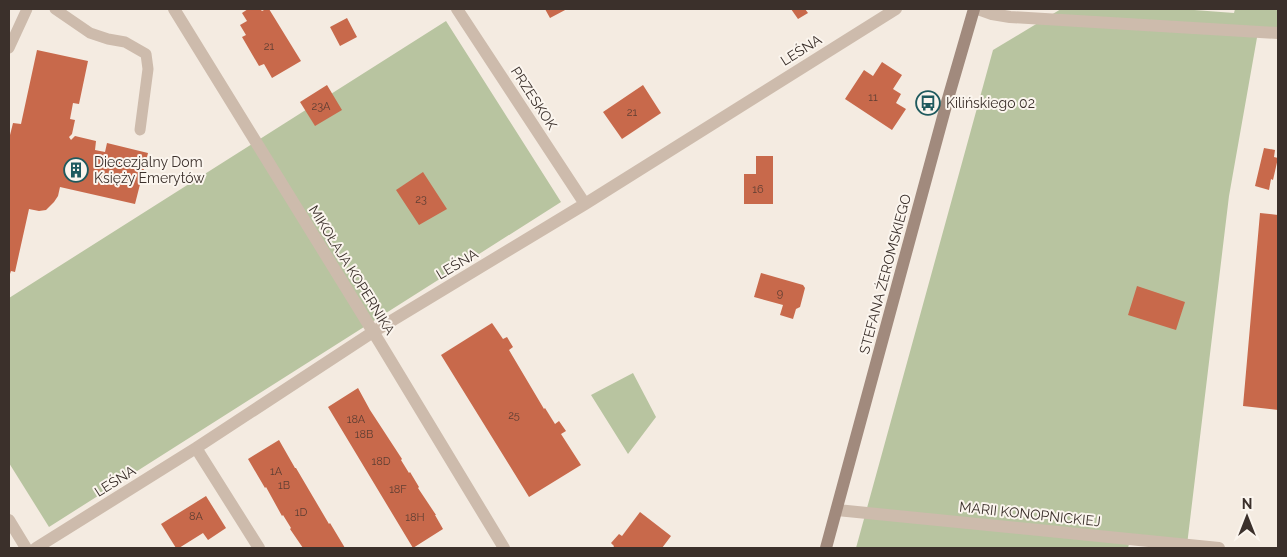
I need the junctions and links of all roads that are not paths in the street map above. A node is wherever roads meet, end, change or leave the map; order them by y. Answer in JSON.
{"nodes":[{"id":1,"x":27,"y":9,"type":"edge"},
{"id":2,"x":55,"y":9,"type":"edge"},
{"id":3,"x":174,"y":9,"type":"edge"},
{"id":4,"x":457,"y":9,"type":"edge"},
{"id":5,"x":896,"y":9,"type":"edge"},
{"id":6,"x":976,"y":9,"type":"edge"},
{"id":7,"x":1278,"y":34,"type":"edge"},
{"id":8,"x":9,"y":48,"type":"edge"},
{"id":9,"x":140,"y":130,"type":"dead end"},
{"id":10,"x":585,"y":204,"type":"junction"},
{"id":11,"x":373,"y":332,"type":"junction"},
{"id":12,"x":196,"y":448,"type":"junction"},
{"id":13,"x":837,"y":510,"type":"junction"},
{"id":14,"x":9,"y":520,"type":"edge"},
{"id":15,"x":26,"y":548,"type":"edge"},
{"id":16,"x":36,"y":548,"type":"edge"},
{"id":17,"x":258,"y":548,"type":"edge"},
{"id":18,"x":504,"y":548,"type":"edge"},
{"id":19,"x":826,"y":548,"type":"edge"},
{"id":20,"x":1219,"y":548,"type":"edge"}],
"edges":[{"from":1,"to":8,"type":"lane"},
{"from":2,"to":9,"type":"lane"},
{"from":3,"to":11,"type":"street","name":"MIKOŁAJA KOPERNIKA"},
{"from":4,"to":10,"type":"street","name":"PRZESKOK"},
{"from":5,"to":10,"type":"street","name":"LEŚNA"},
{"from":6,"to":7,"type":"street"},
{"from":6,"to":13,"type":"main road","name":"STEFANA ŻEROMSKIEGO"},
{"from":10,"to":11,"type":"street","name":"LEŚNA"},
{"from":11,"to":12,"type":"street","name":"LEŚNA"},
{"from":11,"to":18,"type":"street","name":"MIKOŁAJA KOPERNIKA"},
{"from":12,"to":16,"type":"street","name":"LEŚNA"},
{"from":12,"to":17,"type":"street"},
{"from":13,"to":19,"type":"main road","name":"STEFANA ŻEROMSKIEGO"},
{"from":13,"to":20,"type":"street","name":"MARII KONOPNICKIEJ"},
{"from":14,"to":15,"type":"street"}]}
